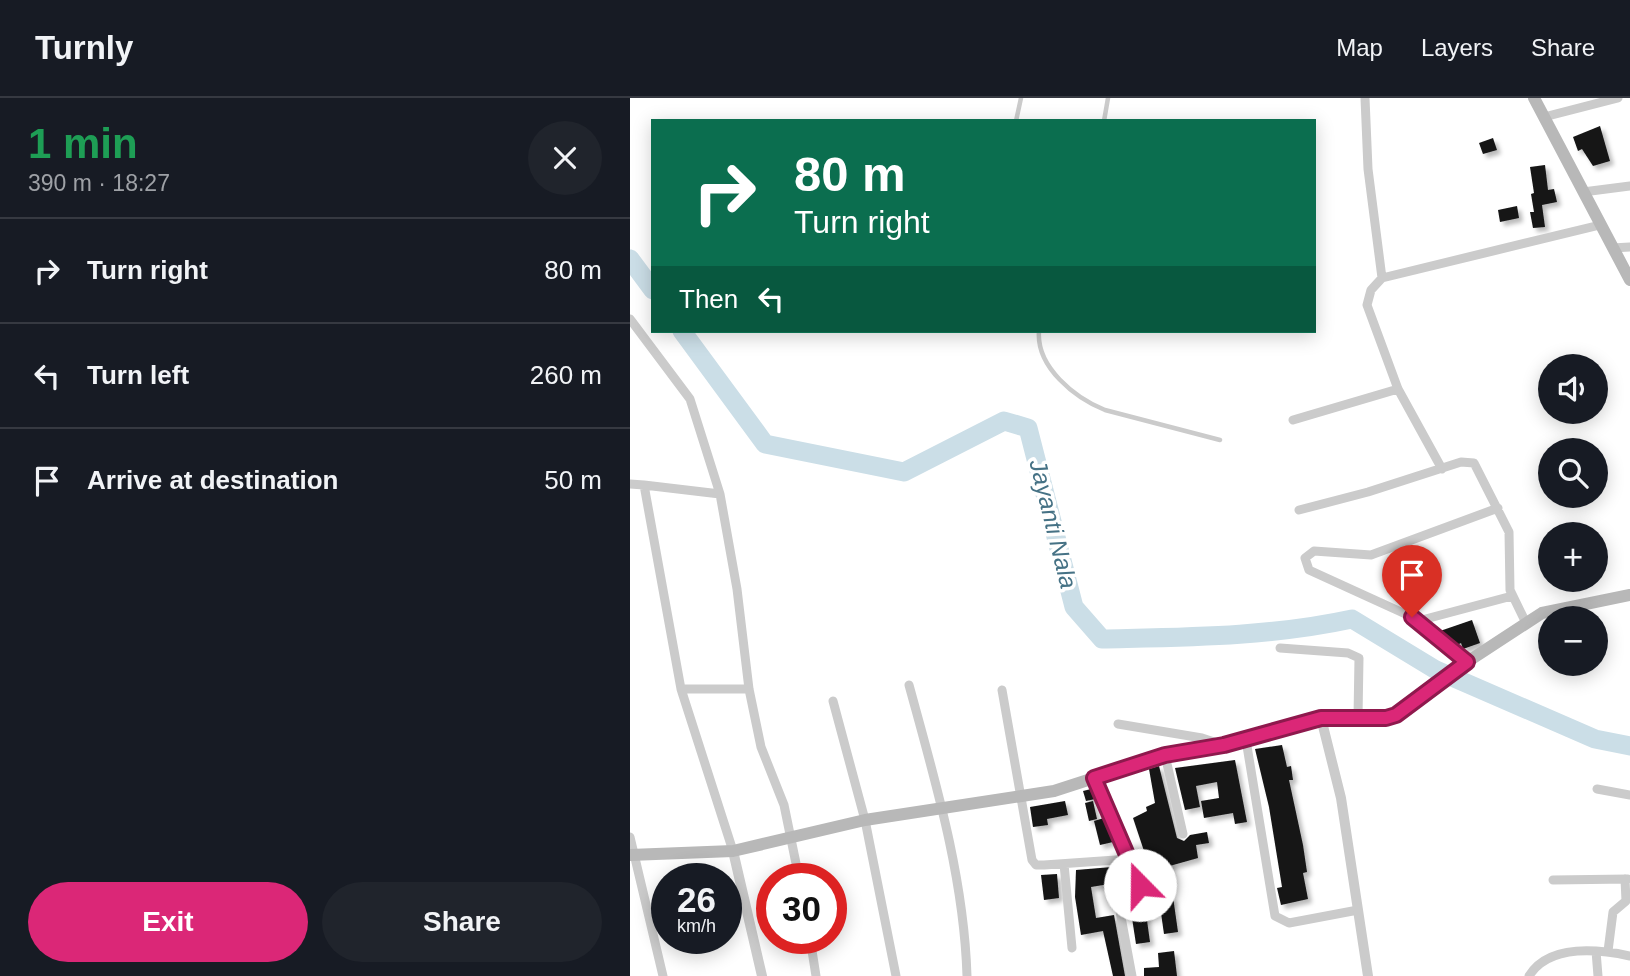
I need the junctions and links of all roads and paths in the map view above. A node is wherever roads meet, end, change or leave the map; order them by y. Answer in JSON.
{"nodes":[{"id":1,"x":1020,"y":98,"type":"edge"},
{"id":2,"x":1108,"y":98,"type":"edge"},
{"id":3,"x":1365,"y":98,"type":"edge"},
{"id":4,"x":1534,"y":98,"type":"edge"},
{"id":5,"x":1618,"y":98,"type":"edge"},
{"id":6,"x":1544,"y":117,"type":"junction"},
{"id":7,"x":1016,"y":119,"type":"edge"},
{"id":8,"x":1104,"y":119,"type":"edge"},
{"id":9,"x":1630,"y":186,"type":"edge"},
{"id":10,"x":1583,"y":192,"type":"junction"},
{"id":11,"x":1600,"y":225,"type":"junction"},
{"id":12,"x":1630,"y":247,"type":"edge"},
{"id":13,"x":1612,"y":248,"type":"junction"},
{"id":14,"x":1381,"y":278,"type":"junction"},
{"id":15,"x":1630,"y":280,"type":"edge"},
{"id":16,"x":630,"y":319,"type":"edge"},
{"id":17,"x":1039,"y":333,"type":"edge"},
{"id":18,"x":1398,"y":389,"type":"junction"},
{"id":19,"x":1293,"y":419,"type":"dead end"},
{"id":20,"x":1220,"y":440,"type":"dead end"},
{"id":21,"x":1442,"y":469,"type":"junction"},
{"id":22,"x":630,"y":484,"type":"edge"},
{"id":23,"x":644,"y":485,"type":"junction"},
{"id":24,"x":720,"y":494,"type":"junction"},
{"id":25,"x":1498,"y":508,"type":"junction"},
{"id":26,"x":1299,"y":510,"type":"dead end"},
{"id":27,"x":1630,"y":595,"type":"edge"},
{"id":28,"x":1512,"y":596,"type":"junction"},
{"id":29,"x":1418,"y":621,"type":"junction"},
{"id":30,"x":1526,"y":624,"type":"junction"},
{"id":31,"x":1280,"y":648,"type":"dead end"},
{"id":32,"x":1467,"y":663,"type":"junction"},
{"id":33,"x":909,"y":685,"type":"dead end"},
{"id":34,"x":681,"y":689,"type":"junction"},
{"id":35,"x":748,"y":689,"type":"junction"},
{"id":36,"x":1002,"y":690,"type":"dead end"},
{"id":37,"x":833,"y":701,"type":"dead end"},
{"id":38,"x":1358,"y":717,"type":"junction"},
{"id":39,"x":1321,"y":718,"type":"junction"},
{"id":40,"x":1118,"y":724,"type":"dead end"},
{"id":41,"x":1246,"y":740,"type":"junction"},
{"id":42,"x":1224,"y":745,"type":"junction"},
{"id":43,"x":1165,"y":755,"type":"junction"},
{"id":44,"x":1094,"y":778,"type":"junction"},
{"id":45,"x":1597,"y":789,"type":"dead end"},
{"id":46,"x":1630,"y":795,"type":"edge"},
{"id":47,"x":1023,"y":798,"type":"junction"},
{"id":48,"x":941,"y":806,"type":"junction"},
{"id":49,"x":865,"y":820,"type":"junction"},
{"id":50,"x":1183,"y":834,"type":"dead end"},
{"id":51,"x":791,"y":835,"type":"junction"},
{"id":52,"x":630,"y":837,"type":"edge"},
{"id":53,"x":733,"y":851,"type":"junction"},
{"id":54,"x":632,"y":855,"type":"edge"},
{"id":55,"x":1130,"y":859,"type":"junction"},
{"id":56,"x":796,"y":863,"type":"edge"},
{"id":57,"x":1064,"y":864,"type":"junction"},
{"id":58,"x":1628,"y":879,"type":"edge"},
{"id":59,"x":1553,"y":880,"type":"dead end"},
{"id":60,"x":1627,"y":906,"type":"edge"},
{"id":61,"x":1358,"y":910,"type":"junction"},
{"id":62,"x":1072,"y":948,"type":"dead end"},
{"id":63,"x":1596,"y":951,"type":"junction"},
{"id":64,"x":1608,"y":951,"type":"junction"},
{"id":65,"x":813,"y":954,"type":"edge"},
{"id":66,"x":1630,"y":956,"type":"edge"},
{"id":67,"x":663,"y":976,"type":"edge"},
{"id":68,"x":762,"y":976,"type":"edge"},
{"id":69,"x":816,"y":976,"type":"edge"},
{"id":70,"x":896,"y":976,"type":"edge"},
{"id":71,"x":967,"y":976,"type":"edge"},
{"id":72,"x":1132,"y":976,"type":"edge"},
{"id":73,"x":1368,"y":976,"type":"edge"},
{"id":74,"x":1529,"y":976,"type":"edge"},
{"id":75,"x":1598,"y":976,"type":"edge"}],
"edges":[{"from":1,"to":7,"type":"lane"},
{"from":2,"to":8,"type":"lane"},
{"from":3,"to":14,"type":"street"},
{"from":4,"to":6,"type":"main road"},
{"from":5,"to":6,"type":"street"},
{"from":6,"to":10,"type":"main road"},
{"from":9,"to":10,"type":"street"},
{"from":10,"to":11,"type":"main road"},
{"from":11,"to":13,"type":"main road"},
{"from":11,"to":14,"type":"street"},
{"from":12,"to":13,"type":"street"},
{"from":13,"to":15,"type":"main road"},
{"from":14,"to":18,"type":"street"},
{"from":16,"to":24,"type":"street"},
{"from":17,"to":20,"type":"lane"},
{"from":18,"to":19,"type":"street"},
{"from":18,"to":21,"type":"street"},
{"from":21,"to":25,"type":"street"},
{"from":21,"to":26,"type":"street"},
{"from":22,"to":23,"type":"street"},
{"from":23,"to":24,"type":"street"},
{"from":23,"to":34,"type":"street"},
{"from":24,"to":35,"type":"street"},
{"from":25,"to":28,"type":"street"},
{"from":25,"to":29,"type":"street"},
{"from":27,"to":30,"type":"main road"},
{"from":28,"to":29,"type":"street"},
{"from":28,"to":30,"type":"street"},
{"from":29,"to":32,"type":"street"},
{"from":30,"to":32,"type":"main road"},
{"from":31,"to":38,"type":"street"},
{"from":32,"to":38,"type":"main road"},
{"from":33,"to":48,"type":"street"},
{"from":34,"to":35,"type":"street"},
{"from":34,"to":53,"type":"street"},
{"from":35,"to":51,"type":"street"},
{"from":36,"to":47,"type":"street"},
{"from":37,"to":49,"type":"street"},
{"from":38,"to":39,"type":"main road"},
{"from":39,"to":41,"type":"main road"},
{"from":39,"to":61,"type":"street"},
{"from":40,"to":42,"type":"street"},
{"from":41,"to":42,"type":"main road"},
{"from":41,"to":61,"type":"street"},
{"from":42,"to":43,"type":"main road"},
{"from":43,"to":44,"type":"main road"},
{"from":43,"to":50,"type":"street"},
{"from":44,"to":47,"type":"main road"},
{"from":44,"to":55,"type":"street"},
{"from":45,"to":46,"type":"street"},
{"from":47,"to":48,"type":"main road"},
{"from":47,"to":57,"type":"street"},
{"from":48,"to":49,"type":"main road"},
{"from":48,"to":71,"type":"street"},
{"from":49,"to":51,"type":"main road"},
{"from":49,"to":70,"type":"street"},
{"from":51,"to":53,"type":"main road"},
{"from":51,"to":56,"type":"street"},
{"from":52,"to":54,"type":"street"},
{"from":53,"to":54,"type":"main road"},
{"from":53,"to":68,"type":"street"},
{"from":54,"to":67,"type":"street"},
{"from":55,"to":57,"type":"street"},
{"from":55,"to":72,"type":"street"},
{"from":57,"to":62,"type":"street"},
{"from":58,"to":59,"type":"street"},
{"from":58,"to":60,"type":"street"},
{"from":60,"to":64,"type":"street"},
{"from":61,"to":73,"type":"street"},
{"from":63,"to":64,"type":"street"},
{"from":63,"to":74,"type":"street"},
{"from":63,"to":75,"type":"street"},
{"from":64,"to":66,"type":"street"},
{"from":65,"to":69,"type":"street"}]}
